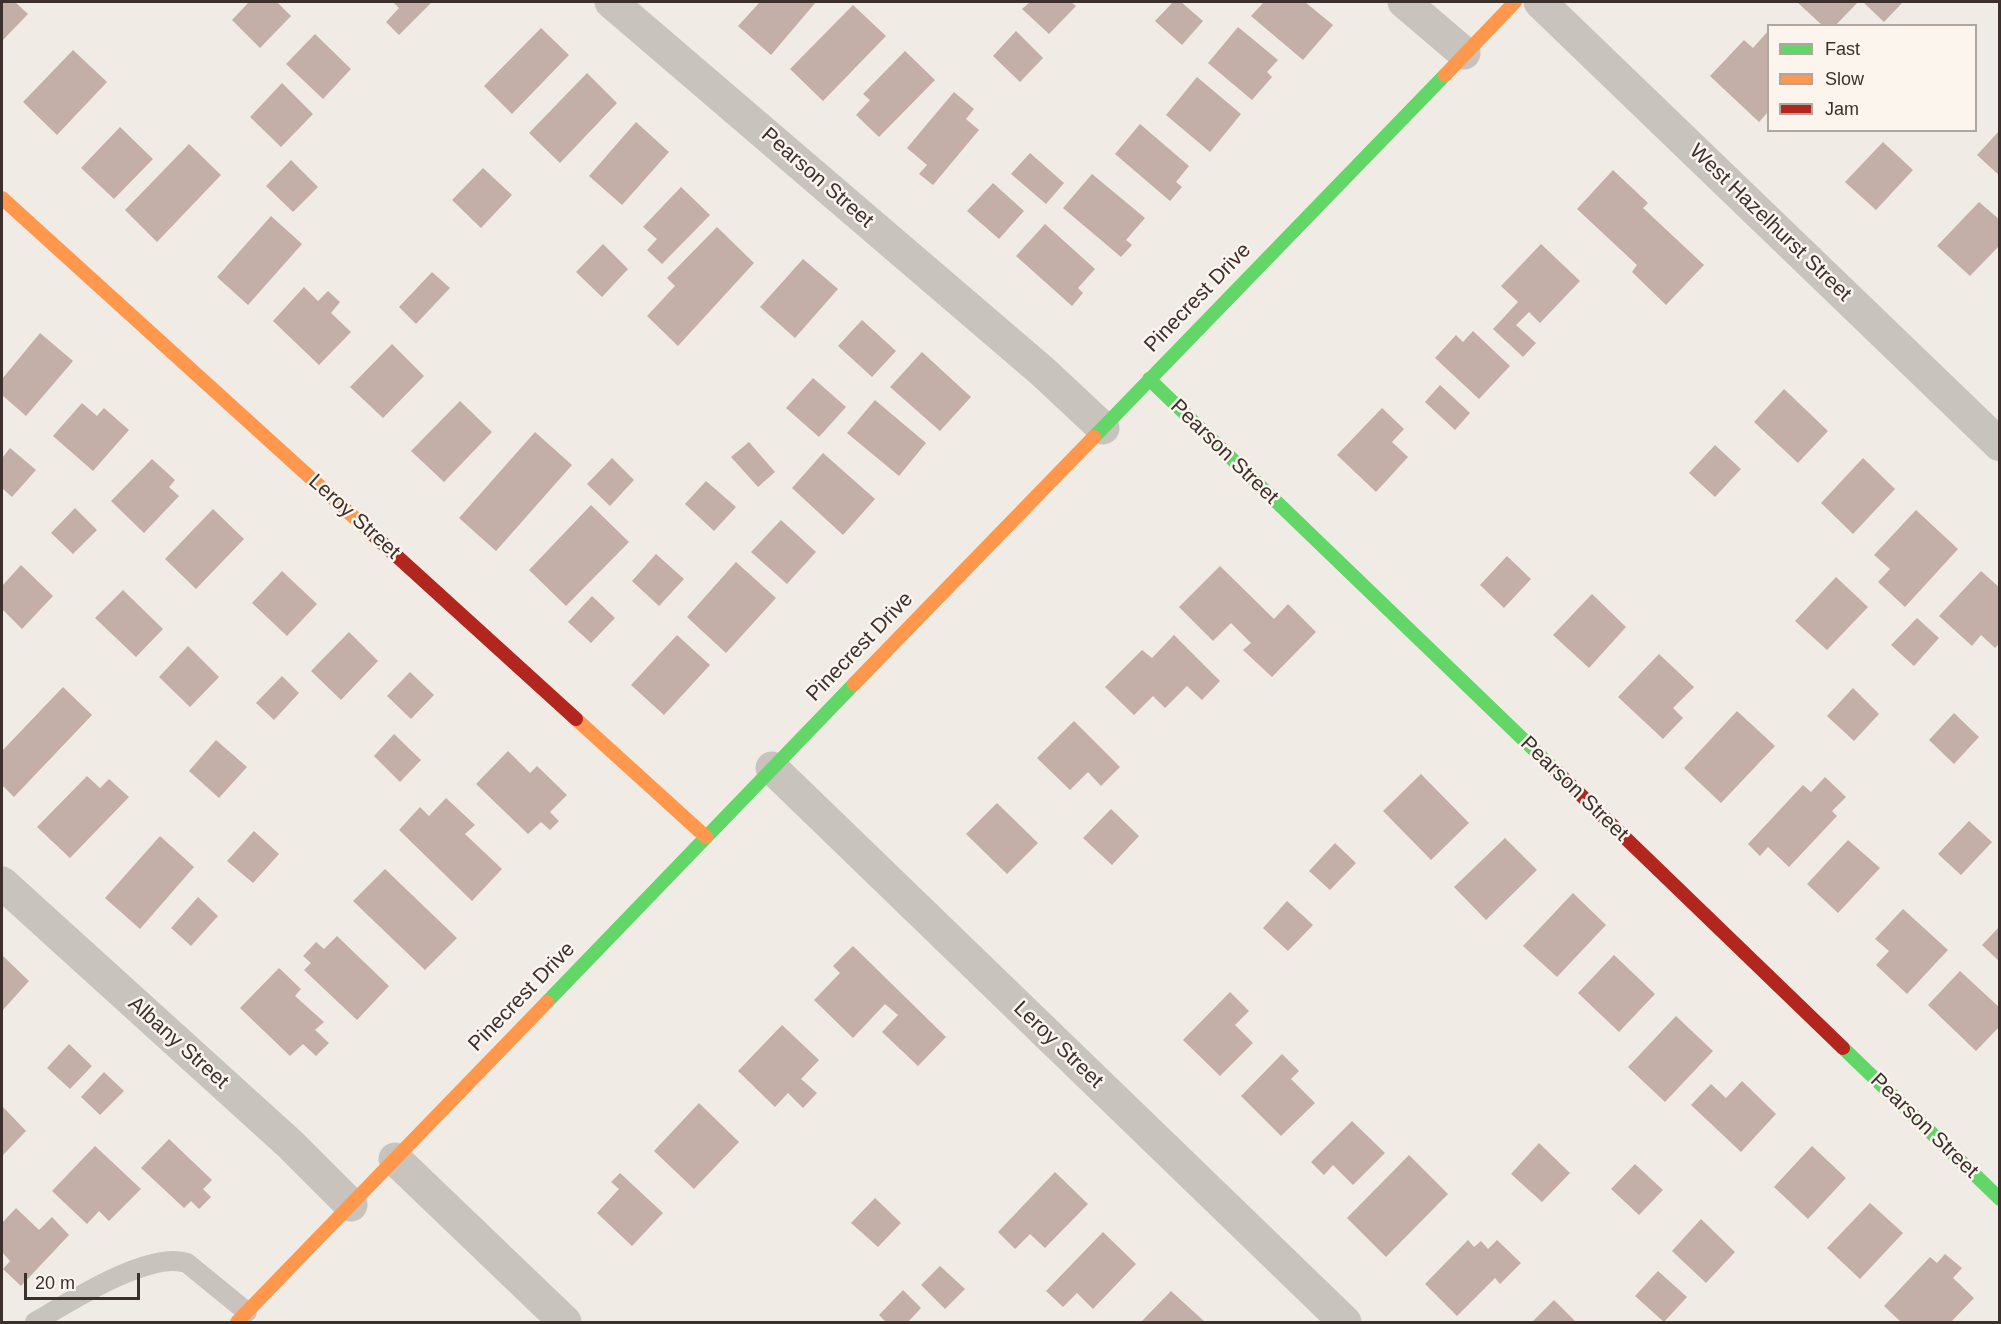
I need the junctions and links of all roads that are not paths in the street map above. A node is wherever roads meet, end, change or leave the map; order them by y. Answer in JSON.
{"nodes":[{"id":1,"x":611,"y":2,"type":"edge"},
{"id":2,"x":1404,"y":2,"type":"edge"},
{"id":3,"x":1515,"y":2,"type":"edge"},
{"id":4,"x":1540,"y":2,"type":"edge"},
{"id":5,"x":1464,"y":53,"type":"junction"},
{"id":6,"x":2,"y":198,"type":"edge"},
{"id":7,"x":1149,"y":379,"type":"junction"},
{"id":8,"x":1103,"y":428,"type":"junction"},
{"id":9,"x":2000,"y":445,"type":"edge"},
{"id":10,"x":772,"y":768,"type":"junction"},
{"id":11,"x":706,"y":837,"type":"junction"},
{"id":12,"x":2,"y":884,"type":"edge"},
{"id":13,"x":395,"y":1159,"type":"junction"},
{"id":14,"x":2000,"y":1199,"type":"edge"},
{"id":15,"x":351,"y":1205,"type":"junction"},
{"id":16,"x":242,"y":1317,"type":"edge"},
{"id":17,"x":35,"y":1323,"type":"edge"},
{"id":18,"x":565,"y":1323,"type":"edge"},
{"id":19,"x":1345,"y":1323,"type":"edge"}],
"edges":[{"from":1,"to":8,"type":"street","name":"Pearson Street"},
{"from":2,"to":5,"type":"street"},
{"from":3,"to":5,"type":"street","name":"Pinecrest Drive"},
{"from":4,"to":9,"type":"street","name":"West Hazelhurst Street"},
{"from":5,"to":7,"type":"street","name":"Pinecrest Drive"},
{"from":6,"to":11,"type":"street","name":"Leroy Street"},
{"from":7,"to":8,"type":"street","name":"Pinecrest Drive"},
{"from":7,"to":14,"type":"street","name":"Pearson Street"},
{"from":8,"to":10,"type":"street","name":"Pinecrest Drive"},
{"from":10,"to":11,"type":"street","name":"Pinecrest Drive"},
{"from":10,"to":19,"type":"street","name":"Leroy Street"},
{"from":11,"to":13,"type":"street","name":"Pinecrest Drive"},
{"from":12,"to":15,"type":"street","name":"Albany Street"},
{"from":13,"to":15,"type":"street","name":"Pinecrest Drive"},
{"from":13,"to":18,"type":"street"},
{"from":15,"to":16,"type":"street","name":"Pinecrest Drive"},
{"from":16,"to":17,"type":"lane"}]}
